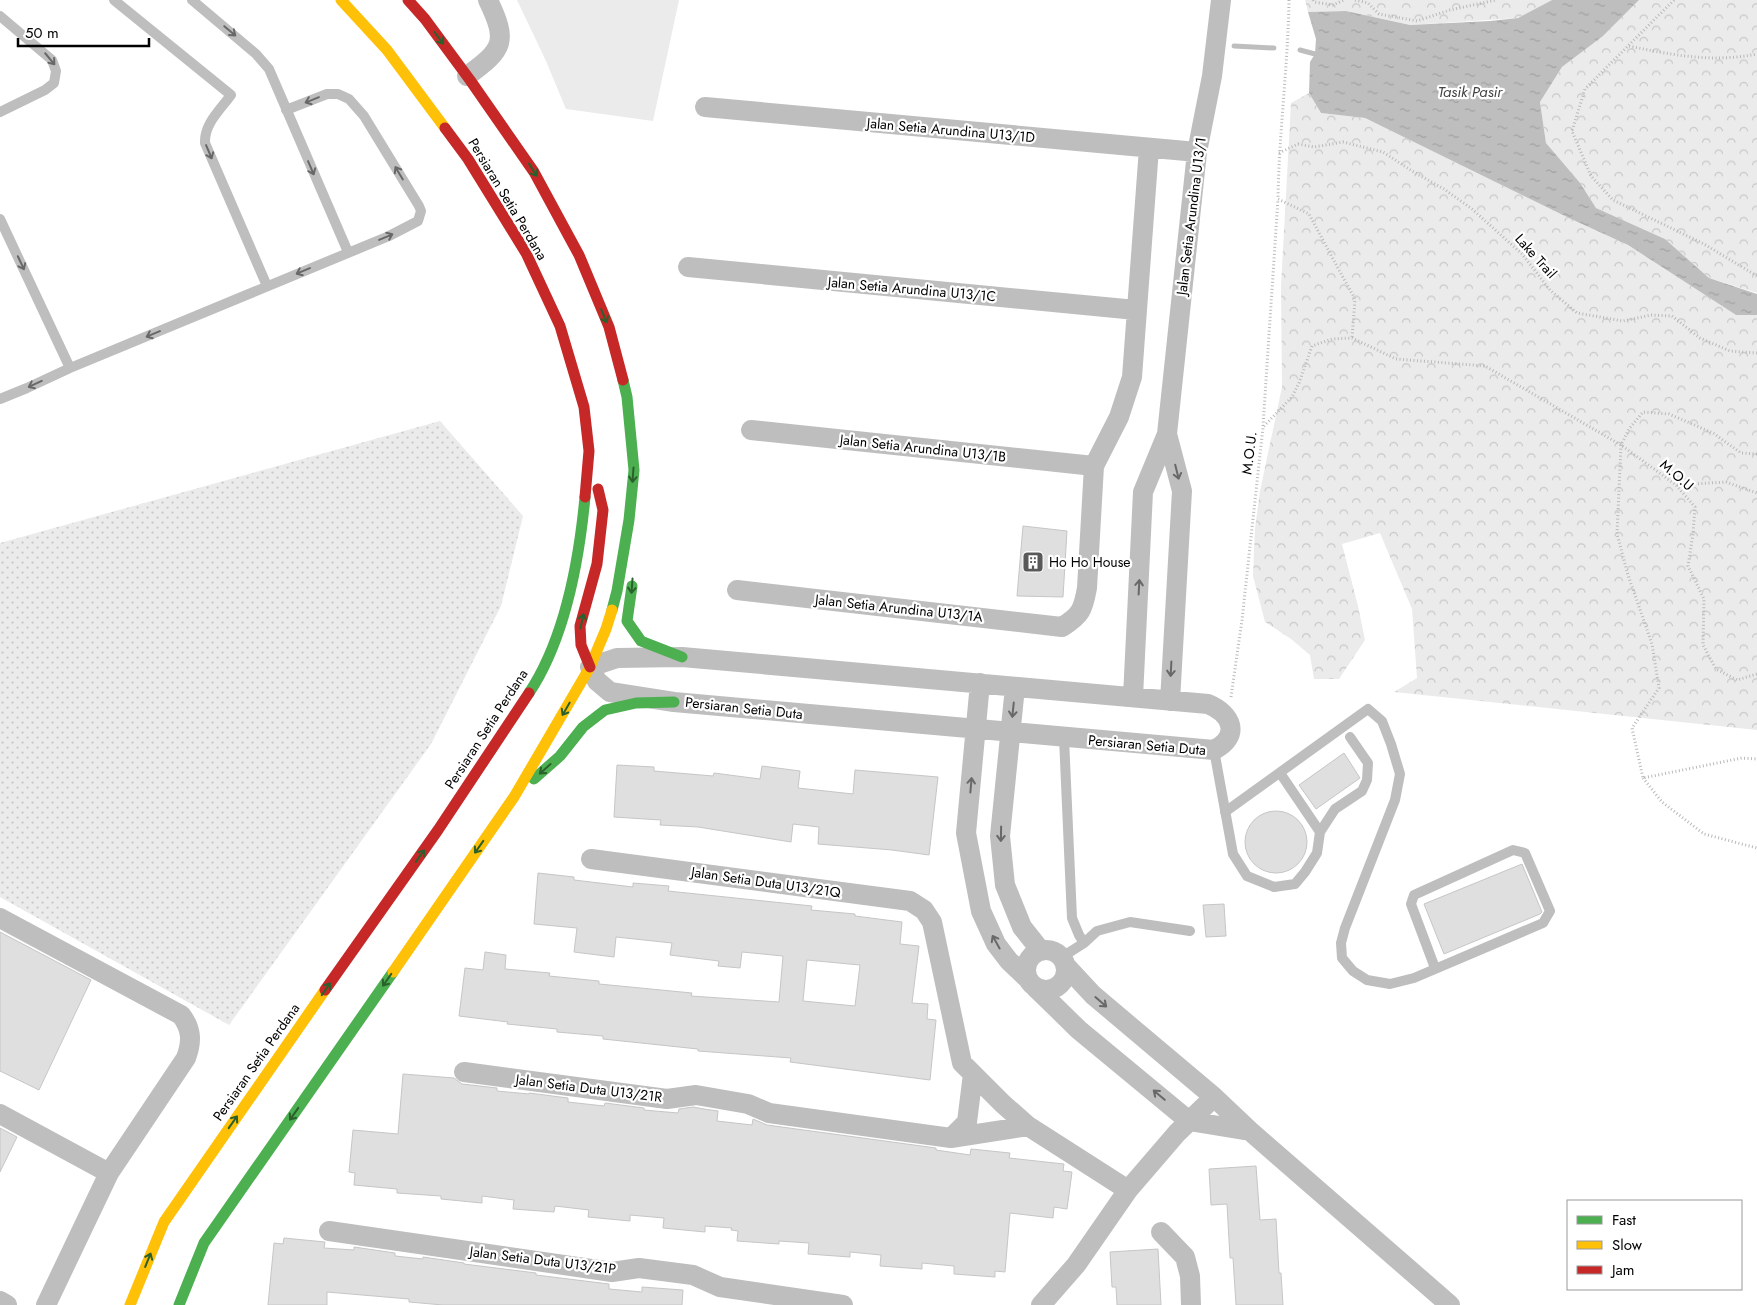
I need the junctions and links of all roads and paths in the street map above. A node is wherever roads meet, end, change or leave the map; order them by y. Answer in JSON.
{"nodes":[{"id":1,"x":114,"y":0,"type":"edge"},
{"id":2,"x":192,"y":0,"type":"edge"},
{"id":3,"x":341,"y":0,"type":"edge"},
{"id":4,"x":408,"y":0,"type":"edge"},
{"id":5,"x":488,"y":0,"type":"edge"},
{"id":6,"x":1221,"y":0,"type":"edge"},
{"id":7,"x":1289,"y":0,"type":"edge"},
{"id":8,"x":1313,"y":0,"type":"edge"},
{"id":9,"x":1344,"y":0,"type":"edge"},
{"id":10,"x":1355,"y":0,"type":"edge"},
{"id":11,"x":1496,"y":0,"type":"edge"},
{"id":12,"x":1674,"y":0,"type":"edge"},
{"id":13,"x":0,"y":16,"type":"edge"},
{"id":14,"x":1628,"y":46,"type":"junction"},
{"id":15,"x":1757,"y":54,"type":"edge"},
{"id":16,"x":467,"y":76,"type":"junction"},
{"id":17,"x":705,"y":107,"type":"dead end"},
{"id":18,"x":286,"y":110,"type":"junction"},
{"id":19,"x":0,"y":112,"type":"edge"},
{"id":20,"x":1149,"y":148,"type":"junction"},
{"id":21,"x":1197,"y":152,"type":"junction"},
{"id":22,"x":1279,"y":153,"type":"junction"},
{"id":23,"x":1278,"y":199,"type":"junction"},
{"id":24,"x":0,"y":218,"type":"edge"},
{"id":25,"x":348,"y":252,"type":"junction"},
{"id":26,"x":688,"y":267,"type":"dead end"},
{"id":27,"x":1757,"y":276,"type":"edge"},
{"id":28,"x":267,"y":286,"type":"junction"},
{"id":29,"x":1136,"y":310,"type":"junction"},
{"id":30,"x":1352,"y":338,"type":"junction"},
{"id":31,"x":1757,"y":353,"type":"edge"},
{"id":32,"x":70,"y":368,"type":"junction"},
{"id":33,"x":0,"y":398,"type":"edge"},
{"id":34,"x":1263,"y":427,"type":"junction"},
{"id":35,"x":751,"y":430,"type":"dead end"},
{"id":36,"x":1167,"y":434,"type":"junction"},
{"id":37,"x":1622,"y":445,"type":"junction"},
{"id":38,"x":589,"y":451,"type":"junction"},
{"id":39,"x":1757,"y":454,"type":"edge"},
{"id":40,"x":1094,"y":466,"type":"junction"},
{"id":41,"x":1676,"y":485,"type":"junction"},
{"id":42,"x":1757,"y":493,"type":"edge"},
{"id":43,"x":629,"y":520,"type":"junction"},
{"id":44,"x":737,"y":590,"type":"dead end"},
{"id":45,"x":682,"y":657,"type":"junction"},
{"id":46,"x":582,"y":671,"type":"junction"},
{"id":47,"x":1757,"y":674,"type":"edge"},
{"id":48,"x":980,"y":683,"type":"junction"},
{"id":49,"x":1016,"y":687,"type":"junction"},
{"id":50,"x":1232,"y":696,"type":"dead end"},
{"id":51,"x":1133,"y":697,"type":"junction"},
{"id":52,"x":1170,"y":701,"type":"junction"},
{"id":53,"x":674,"y":702,"type":"junction"},
{"id":54,"x":976,"y":730,"type":"junction"},
{"id":55,"x":1010,"y":733,"type":"junction"},
{"id":56,"x":1350,"y":737,"type":"dead end"},
{"id":57,"x":1064,"y":738,"type":"junction"},
{"id":58,"x":1214,"y":750,"type":"junction"},
{"id":59,"x":1757,"y":760,"type":"edge"},
{"id":60,"x":1280,"y":773,"type":"junction"},
{"id":61,"x":1643,"y":778,"type":"junction"},
{"id":62,"x":474,"y":797,"type":"dead end"},
{"id":63,"x":514,"y":797,"type":"junction"},
{"id":64,"x":1226,"y":812,"type":"junction"},
{"id":65,"x":438,"y":830,"type":"junction"},
{"id":66,"x":1320,"y":832,"type":"junction"},
{"id":67,"x":1757,"y":848,"type":"edge"},
{"id":68,"x":591,"y":859,"type":"dead end"},
{"id":69,"x":0,"y":918,"type":"edge"},
{"id":70,"x":1190,"y":931,"type":"dead end"},
{"id":71,"x":1084,"y":943,"type":"junction"},
{"id":72,"x":1041,"y":951,"type":"junction"},
{"id":73,"x":1064,"y":962,"type":"junction"},
{"id":74,"x":1435,"y":968,"type":"junction"},
{"id":75,"x":1031,"y":983,"type":"junction"},
{"id":76,"x":464,"y":1072,"type":"dead end"},
{"id":77,"x":972,"y":1074,"type":"junction"},
{"id":78,"x":1214,"y":1097,"type":"junction"},
{"id":79,"x":0,"y":1114,"type":"edge"},
{"id":80,"x":1189,"y":1121,"type":"junction"},
{"id":81,"x":1028,"y":1126,"type":"junction"},
{"id":82,"x":1250,"y":1131,"type":"junction"},
{"id":83,"x":951,"y":1138,"type":"junction"},
{"id":84,"x":109,"y":1173,"type":"junction"},
{"id":85,"x":1128,"y":1190,"type":"junction"},
{"id":86,"x":329,"y":1231,"type":"dead end"},
{"id":87,"x":1161,"y":1232,"type":"dead end"},
{"id":88,"x":0,"y":1301,"type":"edge"},
{"id":89,"x":7,"y":1305,"type":"edge"},
{"id":90,"x":46,"y":1305,"type":"edge"},
{"id":91,"x":130,"y":1305,"type":"edge"},
{"id":92,"x":180,"y":1305,"type":"edge"},
{"id":93,"x":843,"y":1305,"type":"edge"},
{"id":94,"x":1041,"y":1305,"type":"edge"},
{"id":95,"x":1191,"y":1305,"type":"edge"},
{"id":96,"x":1450,"y":1305,"type":"edge"}],
"edges":[{"from":1,"to":28,"type":"lane","one_way":true},
{"from":2,"to":18,"type":"lane","one_way":true},
{"from":3,"to":38,"type":"main road","name":"Persiaran Setia Perdana"},
{"from":4,"to":16,"type":"main road","one_way":true},
{"from":5,"to":16,"type":"street"},
{"from":6,"to":21,"type":"street","name":"Jalan Setia Arundina U13/1"},
{"from":7,"to":22,"type":"path"},
{"from":8,"to":9,"type":"path"},
{"from":10,"to":11,"type":"path"},
{"from":12,"to":14,"type":"path"},
{"from":13,"to":19,"type":"lane","one_way":true},
{"from":14,"to":15,"type":"path"},
{"from":14,"to":27,"type":"path"},
{"from":16,"to":43,"type":"main road","one_way":true},
{"from":17,"to":20,"type":"street","name":"Jalan Setia Arundina U13/1D"},
{"from":18,"to":25,"type":"lane","one_way":true},
{"from":25,"to":18,"type":"lane","one_way":true},
{"from":20,"to":21,"type":"street","name":"Jalan Setia Arundina U13/1D"},
{"from":20,"to":29,"type":"street"},
{"from":21,"to":36,"type":"street","name":"Jalan Setia Arundina U13/1"},
{"from":22,"to":23,"type":"path"},
{"from":22,"to":31,"type":"path","name":"Lake Trail"},
{"from":23,"to":30,"type":"path"},
{"from":23,"to":34,"type":"path"},
{"from":24,"to":32,"type":"lane","one_way":true},
{"from":25,"to":28,"type":"lane","one_way":true},
{"from":26,"to":29,"type":"street","name":"Jalan Setia Arundina U13/1C"},
{"from":28,"to":32,"type":"lane","one_way":true},
{"from":29,"to":40,"type":"street"},
{"from":30,"to":34,"type":"path","name":"M.O.U."},
{"from":30,"to":37,"type":"path","name":"M.O.U"},
{"from":32,"to":33,"type":"lane","one_way":true},
{"from":34,"to":50,"type":"path","name":"M.O.U."},
{"from":35,"to":40,"type":"street","name":"Jalan Setia Arundina U13/1B"},
{"from":51,"to":36,"type":"street","one_way":true},
{"from":36,"to":52,"type":"street","one_way":true},
{"from":37,"to":39,"type":"path"},
{"from":37,"to":41,"type":"path","name":"M.O.U"},
{"from":37,"to":61,"type":"path"},
{"from":46,"to":38,"type":"main road","one_way":true},
{"from":38,"to":65,"type":"main road","name":"Persiaran Setia Perdana"},
{"from":40,"to":44,"type":"street","name":"Jalan Setia Arundina U13/1A"},
{"from":41,"to":42,"type":"path"},
{"from":41,"to":47,"type":"path","name":"M.O.U"},
{"from":43,"to":45,"type":"main road","one_way":true},
{"from":43,"to":46,"type":"main road"},
{"from":45,"to":46,"type":"street","name":"Persiaran Setia Duta"},
{"from":45,"to":48,"type":"street","name":"Persiaran Setia Duta"},
{"from":46,"to":53,"type":"street","name":"Persiaran Setia Duta"},
{"from":46,"to":63,"type":"main road","one_way":true},
{"from":48,"to":49,"type":"street","name":"Persiaran Setia Duta"},
{"from":48,"to":54,"type":"street"},
{"from":49,"to":51,"type":"street","name":"Persiaran Setia Duta"},
{"from":49,"to":55,"type":"street","one_way":true},
{"from":51,"to":52,"type":"street","name":"Persiaran Setia Duta"},
{"from":52,"to":58,"type":"street","name":"Persiaran Setia Duta"},
{"from":53,"to":54,"type":"street","name":"Persiaran Setia Duta"},
{"from":53,"to":63,"type":"main road","one_way":true},
{"from":54,"to":55,"type":"street","name":"Persiaran Setia Duta"},
{"from":75,"to":54,"type":"street","one_way":true},
{"from":55,"to":57,"type":"street","name":"Persiaran Setia Duta"},
{"from":55,"to":72,"type":"street","one_way":true},
{"from":56,"to":66,"type":"lane"},
{"from":57,"to":58,"type":"street","name":"Persiaran Setia Duta"},
{"from":57,"to":71,"type":"lane"},
{"from":58,"to":64,"type":"lane"},
{"from":59,"to":61,"type":"path"},
{"from":60,"to":64,"type":"lane"},
{"from":60,"to":66,"type":"lane"},
{"from":60,"to":74,"type":"lane"},
{"from":61,"to":67,"type":"path"},
{"from":62,"to":65,"type":"main road"},
{"from":63,"to":92,"type":"main road","one_way":true},
{"from":64,"to":66,"type":"lane"},
{"from":91,"to":65,"type":"main road","name":"Persiaran Setia Perdana","one_way":true},
{"from":68,"to":77,"type":"street","name":"Jalan Setia Duta U13/21Q"},
{"from":69,"to":84,"type":"street"},
{"from":70,"to":71,"type":"lane"},
{"from":71,"to":73,"type":"lane"},
{"from":72,"to":73,"type":"street"},
{"from":72,"to":75,"type":"street"},
{"from":73,"to":75,"type":"street"},
{"from":73,"to":78,"type":"street","one_way":true},
{"from":74,"to":74,"type":"lane"},
{"from":80,"to":75,"type":"street","one_way":true},
{"from":76,"to":83,"type":"street","name":"Jalan Setia Duta U13/21R"},
{"from":77,"to":81,"type":"street"},
{"from":77,"to":83,"type":"street"},
{"from":78,"to":80,"type":"street"},
{"from":78,"to":82,"type":"street"},
{"from":79,"to":84,"type":"street"},
{"from":80,"to":82,"type":"street"},
{"from":80,"to":85,"type":"street"},
{"from":81,"to":83,"type":"street","name":"Jalan Setia Duta U13/21R"},
{"from":81,"to":85,"type":"street"},
{"from":82,"to":96,"type":"street"},
{"from":84,"to":90,"type":"street"},
{"from":85,"to":94,"type":"street"},
{"from":86,"to":93,"type":"street","name":"Jalan Setia Duta U13/21P"},
{"from":87,"to":95,"type":"street"},
{"from":88,"to":89,"type":"street"}]}
